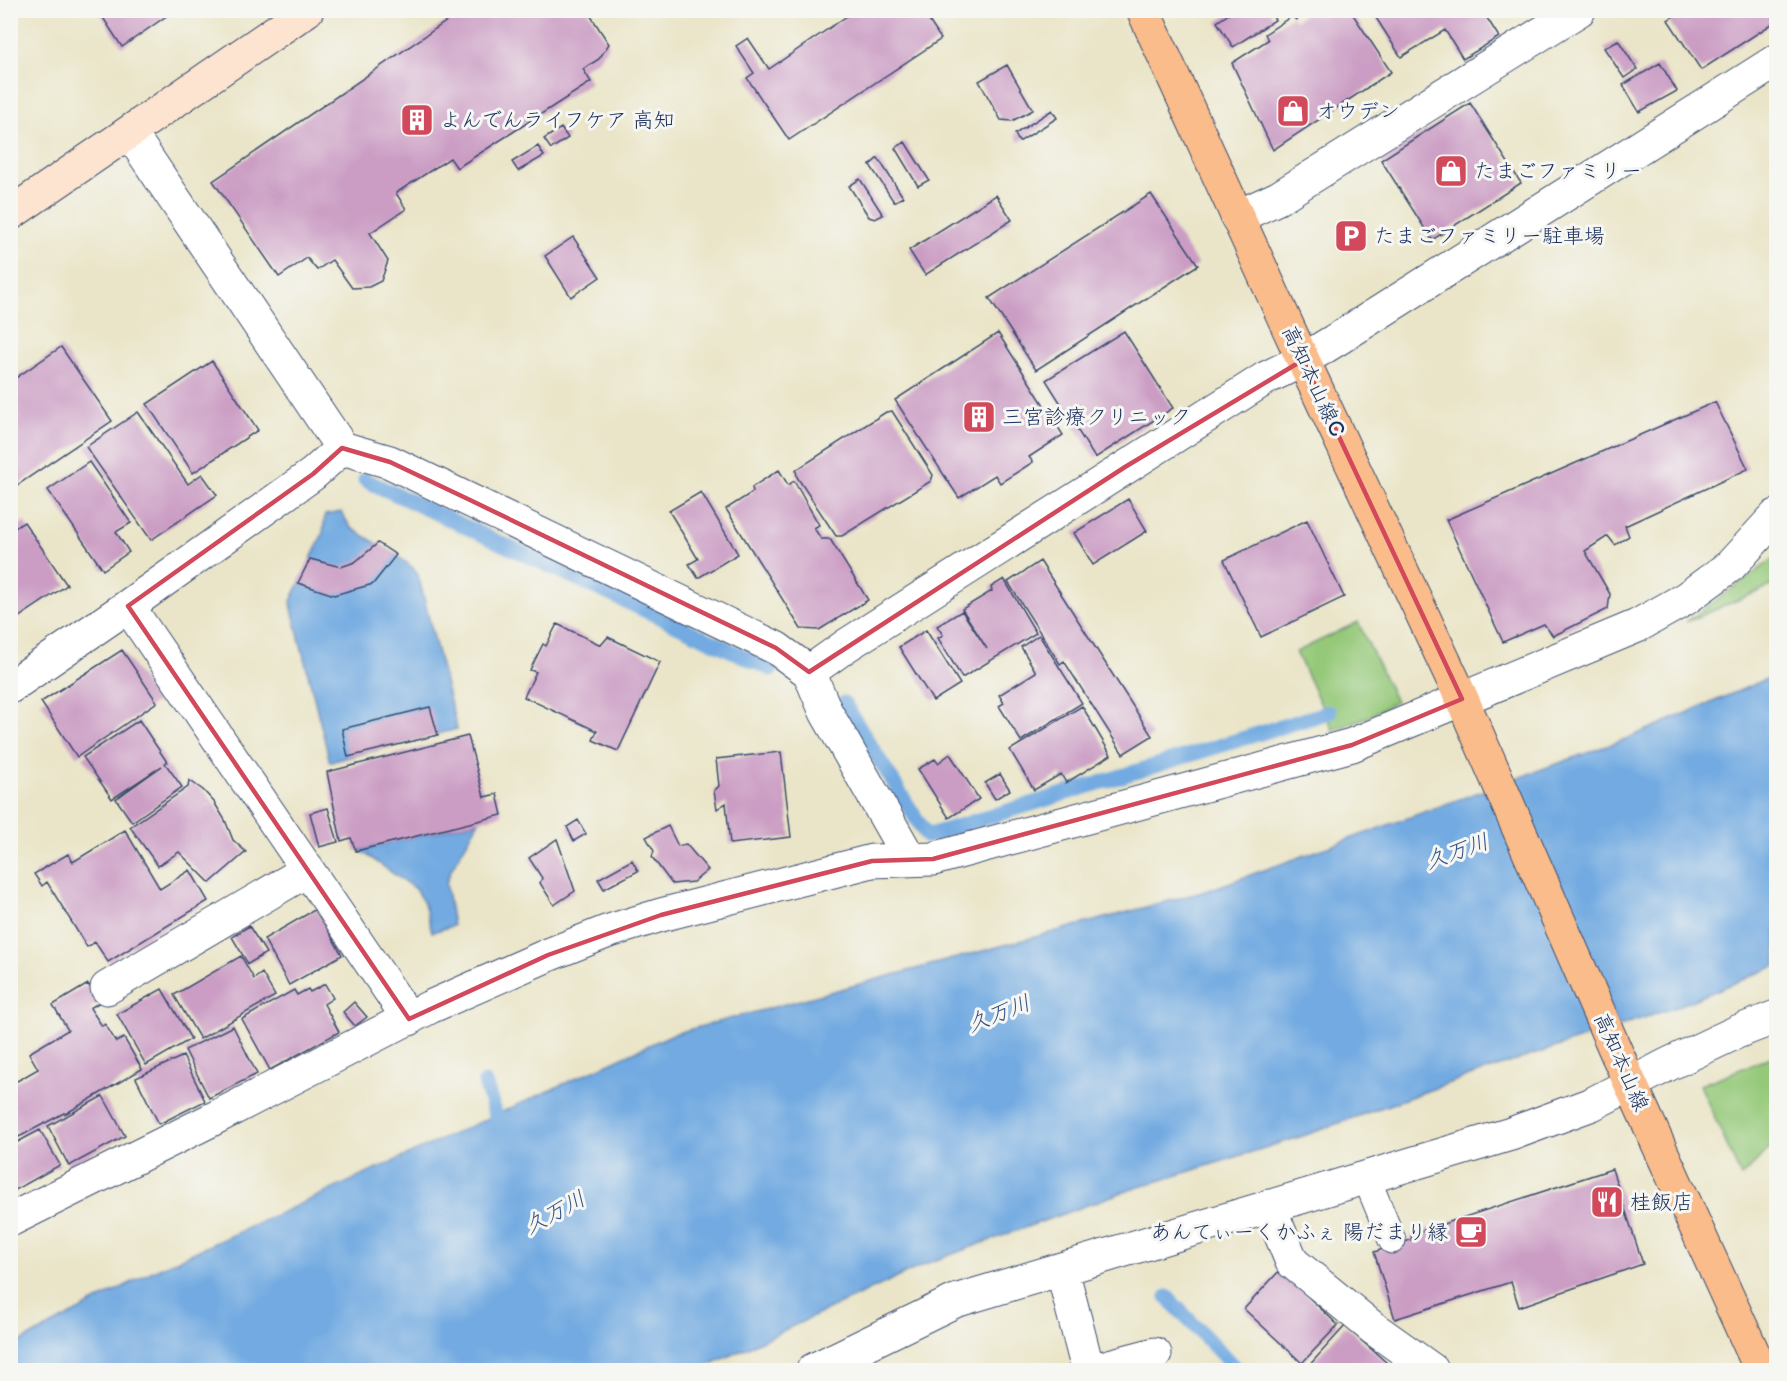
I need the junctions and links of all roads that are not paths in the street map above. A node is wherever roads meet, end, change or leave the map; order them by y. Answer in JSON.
{"nodes":[{"id":1,"x":307,"y":10,"type":"edge"},
{"id":2,"x":1143,"y":10,"type":"edge"},
{"id":3,"x":1579,"y":10,"type":"edge"},
{"id":4,"x":1776,"y":61,"type":"edge"},
{"id":5,"x":130,"y":134,"type":"junction"},
{"id":6,"x":10,"y":214,"type":"edge"},
{"id":7,"x":1237,"y":217,"type":"junction"},
{"id":8,"x":1303,"y":360,"type":"junction"},
{"id":9,"x":342,"y":448,"type":"junction"},
{"id":10,"x":1776,"y":516,"type":"edge"},
{"id":11,"x":128,"y":606,"type":"junction"},
{"id":12,"x":809,"y":672,"type":"junction"},
{"id":13,"x":10,"y":687,"type":"edge"},
{"id":14,"x":1462,"y":699,"type":"junction"},
{"id":15,"x":1483,"y":752,"type":"joint"},
{"id":16,"x":909,"y":858,"type":"junction"},
{"id":17,"x":308,"y":870,"type":"junction"},
{"id":18,"x":107,"y":988,"type":"dead end"},
{"id":19,"x":1776,"y":1017,"type":"edge"},
{"id":20,"x":409,"y":1019,"type":"junction"},
{"id":21,"x":1737,"y":1032,"type":"junction"},
{"id":22,"x":1776,"y":1034,"type":"edge"},
{"id":23,"x":1630,"y":1083,"type":"junction"},
{"id":24,"x":1366,"y":1178,"type":"junction"},
{"id":25,"x":1269,"y":1206,"type":"junction"},
{"id":26,"x":10,"y":1220,"type":"edge"},
{"id":27,"x":1392,"y":1240,"type":"dead end"},
{"id":28,"x":1062,"y":1269,"type":"junction"},
{"id":29,"x":1155,"y":1354,"type":"dead end"},
{"id":30,"x":813,"y":1371,"type":"edge"},
{"id":31,"x":1088,"y":1371,"type":"edge"},
{"id":32,"x":1094,"y":1371,"type":"edge"},
{"id":33,"x":1432,"y":1371,"type":"edge"},
{"id":34,"x":1761,"y":1371,"type":"edge"}],
"edges":[{"from":1,"to":5,"type":"street"},
{"from":2,"to":7,"type":"main road","name":"高知本山線C"},
{"from":3,"to":7,"type":"street"},
{"from":4,"to":8,"type":"street"},
{"from":5,"to":6,"type":"street"},
{"from":5,"to":9,"type":"street"},
{"from":7,"to":8,"type":"main road","name":"高知本山線C"},
{"from":8,"to":12,"type":"street"},
{"from":8,"to":14,"type":"main road","name":"高知本山線C"},
{"from":9,"to":11,"type":"street"},
{"from":9,"to":12,"type":"street"},
{"from":10,"to":14,"type":"street"},
{"from":11,"to":13,"type":"street"},
{"from":11,"to":17,"type":"street"},
{"from":12,"to":16,"type":"street"},
{"from":14,"to":15,"type":"main road","name":"高知本山線C"},
{"from":14,"to":16,"type":"street"},
{"from":15,"to":23,"type":"main road","name":"高知本山線"},
{"from":16,"to":20,"type":"street"},
{"from":17,"to":18,"type":"street"},
{"from":17,"to":20,"type":"street"},
{"from":19,"to":21,"type":"street"},
{"from":20,"to":26,"type":"street"},
{"from":21,"to":22,"type":"street"},
{"from":21,"to":23,"type":"street"},
{"from":23,"to":24,"type":"street"},
{"from":23,"to":34,"type":"main road","name":"高知本山線"},
{"from":24,"to":25,"type":"street"},
{"from":24,"to":27,"type":"lane"},
{"from":25,"to":28,"type":"street"},
{"from":25,"to":33,"type":"street"},
{"from":28,"to":30,"type":"street"},
{"from":28,"to":31,"type":"street"},
{"from":29,"to":32,"type":"street"}]}
